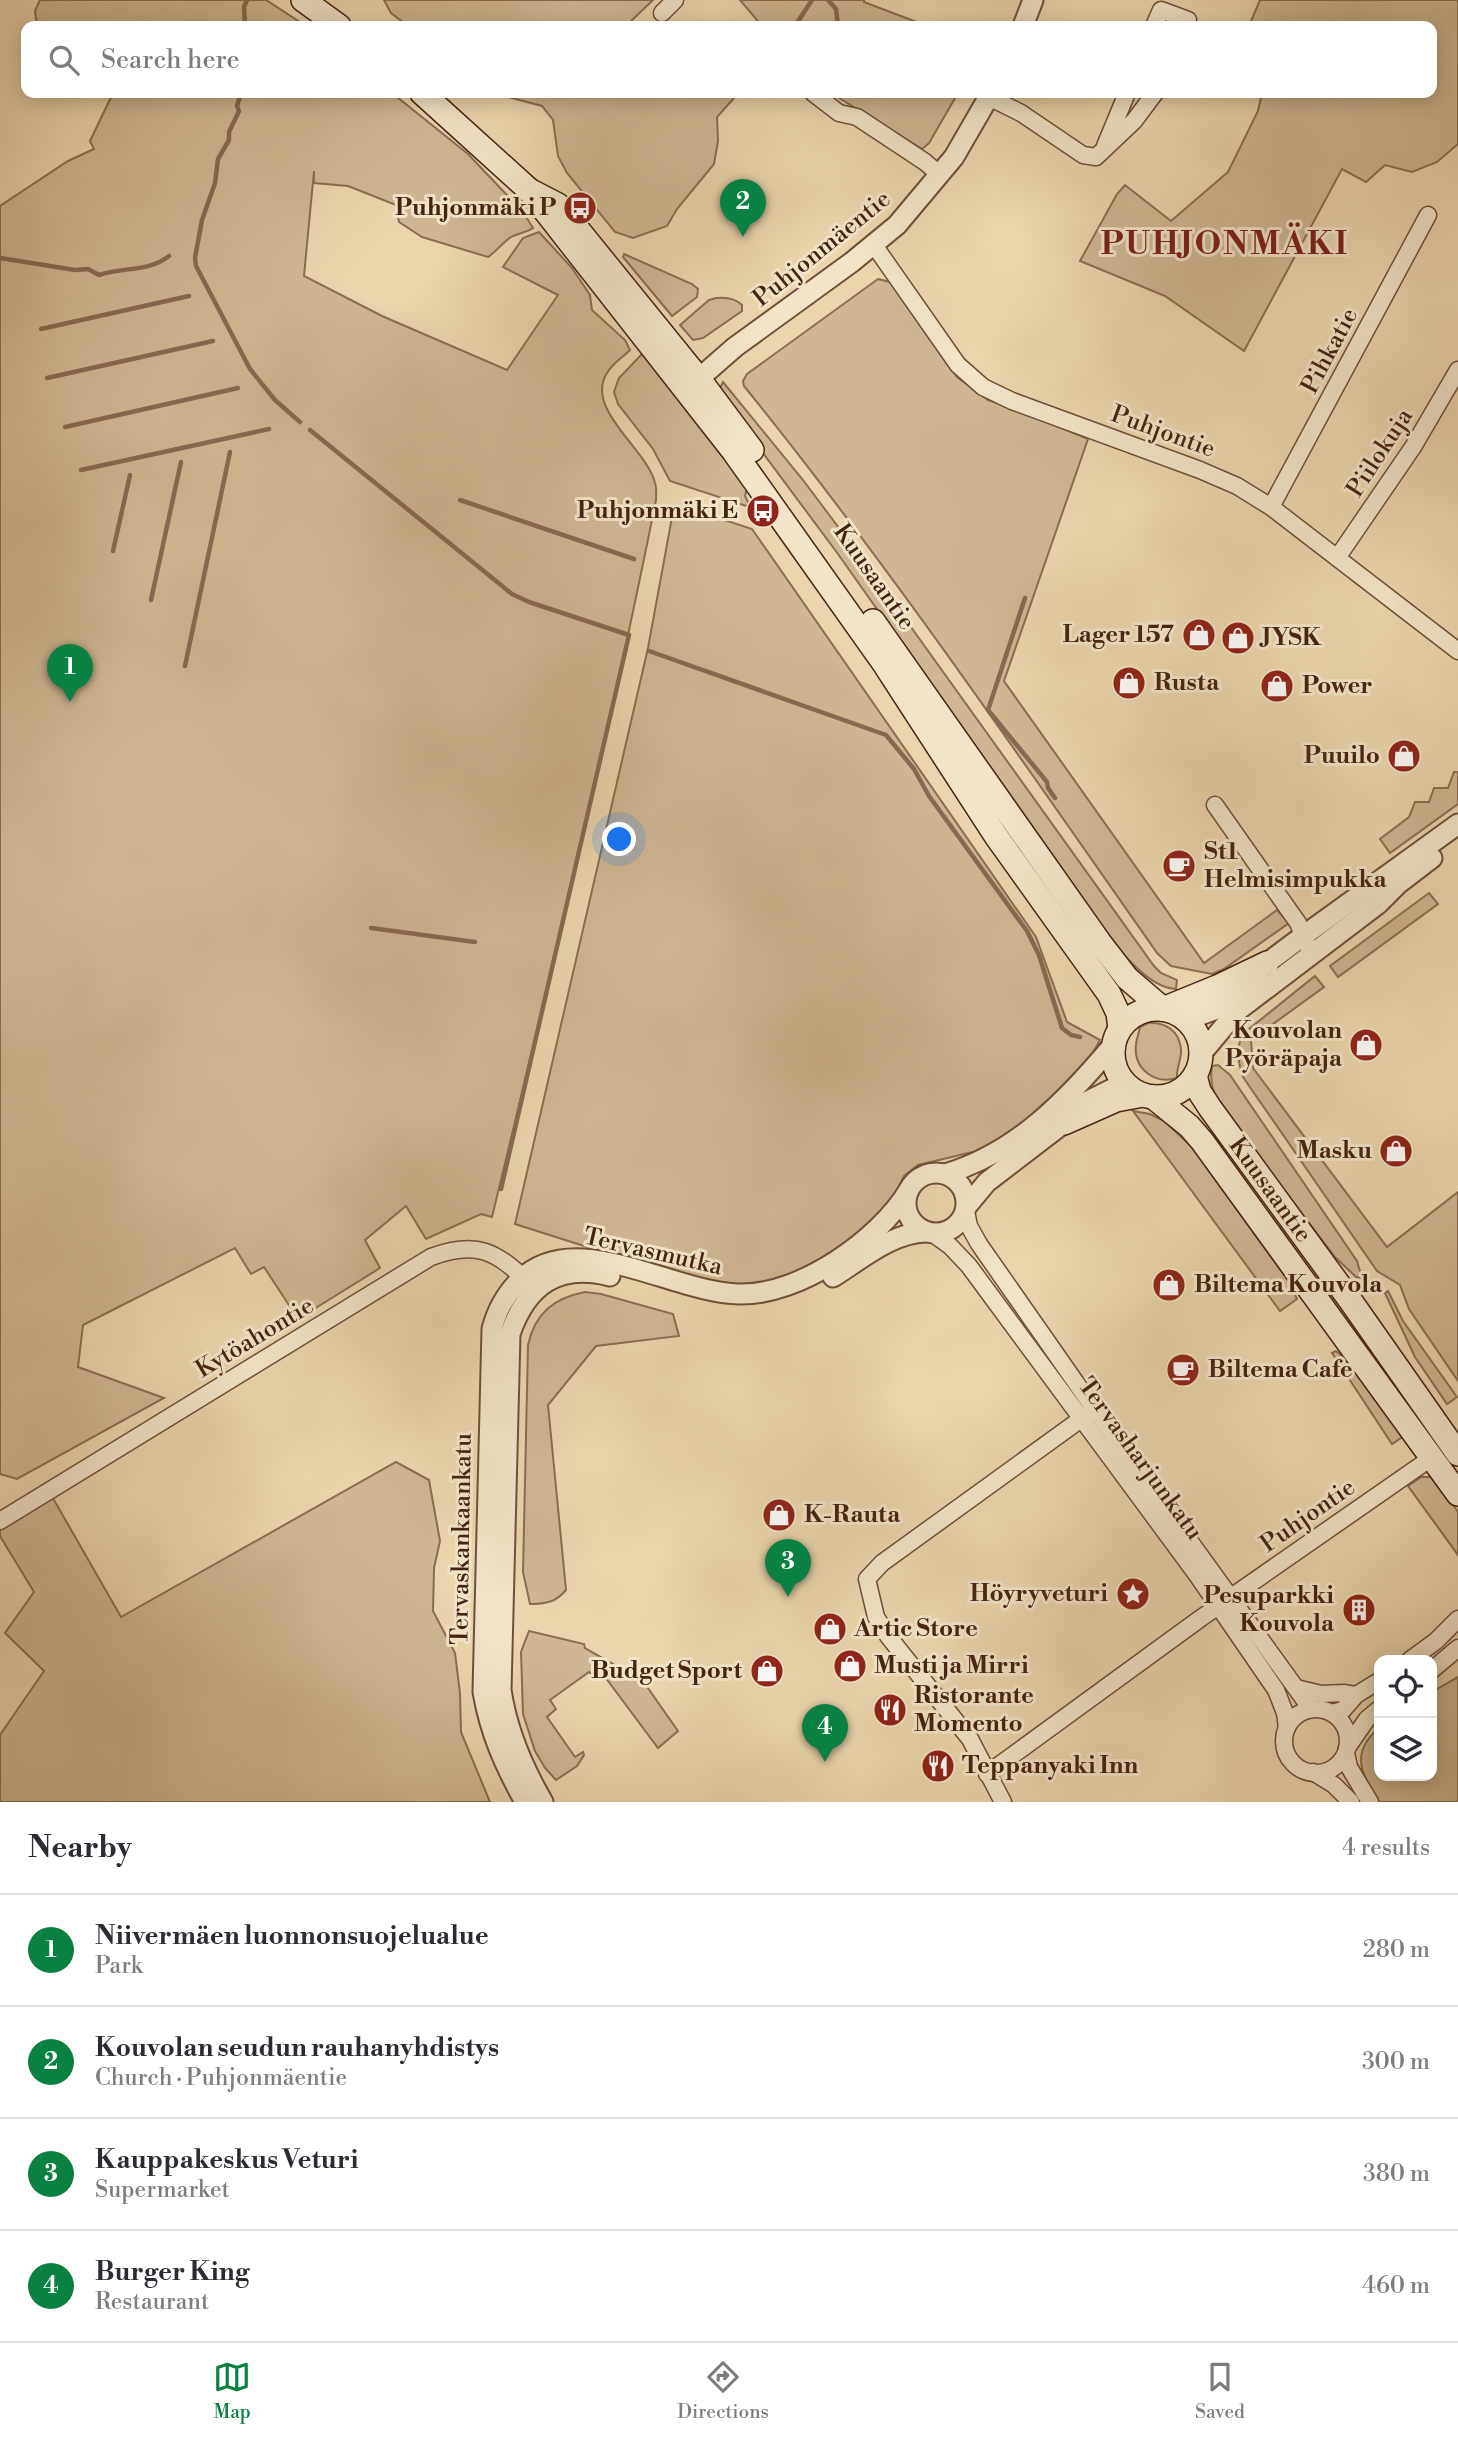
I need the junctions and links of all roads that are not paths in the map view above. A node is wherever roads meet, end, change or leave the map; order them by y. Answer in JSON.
{"nodes":[{"id":1,"x":303,"y":0,"type":"edge"},
{"id":2,"x":675,"y":0,"type":"edge"},
{"id":3,"x":1033,"y":0,"type":"edge"},
{"id":4,"x":662,"y":13,"type":"dead end"},
{"id":5,"x":332,"y":21,"type":"edge"},
{"id":6,"x":1025,"y":21,"type":"edge"},
{"id":7,"x":1156,"y":21,"type":"edge"},
{"id":8,"x":1188,"y":21,"type":"edge"},
{"id":9,"x":428,"y":98,"type":"edge"},
{"id":10,"x":820,"y":98,"type":"edge"},
{"id":11,"x":988,"y":98,"type":"edge"},
{"id":12,"x":995,"y":98,"type":"edge"},
{"id":13,"x":1125,"y":98,"type":"edge"},
{"id":14,"x":1151,"y":98,"type":"edge"},
{"id":15,"x":1103,"y":151,"type":"junction"},
{"id":16,"x":940,"y":175,"type":"junction"},
{"id":17,"x":1428,"y":215,"type":"dead end"},
{"id":18,"x":874,"y":245,"type":"junction"},
{"id":19,"x":1458,"y":369,"type":"edge"},
{"id":20,"x":692,"y":384,"type":"junction"},
{"id":21,"x":1271,"y":507,"type":"junction"},
{"id":22,"x":1337,"y":558,"type":"junction"},
{"id":23,"x":1458,"y":651,"type":"edge"},
{"id":24,"x":1215,"y":805,"type":"dead end"},
{"id":25,"x":1458,"y":824,"type":"edge"},
{"id":26,"x":1458,"y":840,"type":"edge"},
{"id":27,"x":1307,"y":944,"type":"junction"},
{"id":28,"x":1267,"y":963,"type":"junction"},
{"id":29,"x":1163,"y":1009,"type":"junction"},
{"id":30,"x":1187,"y":1020,"type":"junction"},
{"id":31,"x":1117,"y":1037,"type":"junction"},
{"id":32,"x":1198,"y":1064,"type":"junction"},
{"id":33,"x":1140,"y":1092,"type":"junction"},
{"id":34,"x":1064,"y":1123,"type":"joint"},
{"id":35,"x":945,"y":1174,"type":"junction"},
{"id":36,"x":909,"y":1190,"type":"junction"},
{"id":37,"x":966,"y":1209,"type":"junction"},
{"id":38,"x":929,"y":1232,"type":"junction"},
{"id":39,"x":529,"y":1283,"type":"junction"},
{"id":40,"x":1088,"y":1414,"type":"junction"},
{"id":41,"x":1458,"y":1454,"type":"edge"},
{"id":42,"x":1424,"y":1463,"type":"dead end"},
{"id":43,"x":1458,"y":1494,"type":"edge"},
{"id":44,"x":0,"y":1521,"type":"edge"},
{"id":45,"x":1224,"y":1602,"type":"junction"},
{"id":46,"x":1458,"y":1619,"type":"edge"},
{"id":47,"x":1458,"y":1648,"type":"edge"},
{"id":48,"x":1417,"y":1655,"type":"edge"},
{"id":49,"x":1444,"y":1663,"type":"edge"},
{"id":50,"x":1374,"y":1684,"type":"edge"},
{"id":51,"x":1296,"y":1688,"type":"junction"},
{"id":52,"x":1356,"y":1695,"type":"junction"},
{"id":53,"x":1311,"y":1709,"type":"junction"},
{"id":54,"x":1332,"y":1713,"type":"junction"},
{"id":55,"x":1374,"y":1713,"type":"edge"},
{"id":56,"x":1287,"y":1728,"type":"junction"},
{"id":57,"x":1347,"y":1751,"type":"junction"},
{"id":58,"x":1313,"y":1772,"type":"junction"},
{"id":59,"x":987,"y":1774,"type":"junction"},
{"id":60,"x":525,"y":1802,"type":"edge"},
{"id":61,"x":543,"y":1802,"type":"edge"},
{"id":62,"x":1003,"y":1802,"type":"edge"},
{"id":63,"x":1351,"y":1802,"type":"edge"},
{"id":64,"x":1370,"y":1802,"type":"edge"}],
"edges":[{"from":1,"to":5,"type":"main road"},
{"from":2,"to":4,"type":"street"},
{"from":3,"to":6,"type":"street"},
{"from":7,"to":8,"type":"street"},
{"from":9,"to":20,"type":"main road","name":"Kuusaantie"},
{"from":10,"to":16,"type":"street"},
{"from":11,"to":16,"type":"street","name":"Puhjonmäentie"},
{"from":12,"to":15,"type":"street"},
{"from":13,"to":15,"type":"street"},
{"from":14,"to":15,"type":"street"},
{"from":16,"to":18,"type":"street","name":"Puhjonmäentie"},
{"from":17,"to":21,"type":"street","name":"Pihkatie"},
{"from":18,"to":20,"type":"street","name":"Puhjonmäentie"},
{"from":18,"to":21,"type":"street","name":"Puhjontie"},
{"from":19,"to":22,"type":"street","name":"Piilokuja"},
{"from":20,"to":29,"type":"main road","name":"Kuusaantie"},
{"from":20,"to":31,"type":"main road","name":"Kuusaantie"},
{"from":21,"to":22,"type":"street","name":"Puhjontie"},
{"from":22,"to":23,"type":"street","name":"Puhjontie"},
{"from":24,"to":27,"type":"street"},
{"from":25,"to":27,"type":"street"},
{"from":26,"to":27,"type":"street"},
{"from":27,"to":28,"type":"street"},
{"from":27,"to":32,"type":"street"},
{"from":28,"to":29,"type":"main road"},
{"from":28,"to":30,"type":"street"},
{"from":29,"to":30,"type":"main road"},
{"from":29,"to":31,"type":"main road"},
{"from":30,"to":32,"type":"main road"},
{"from":31,"to":33,"type":"main road"},
{"from":31,"to":35,"type":"street"},
{"from":32,"to":33,"type":"main road"},
{"from":32,"to":41,"type":"main road","name":"Kuusaantie"},
{"from":33,"to":34,"type":"main road"},
{"from":33,"to":43,"type":"main road","name":"Kuusaantie"},
{"from":34,"to":37,"type":"street"},
{"from":35,"to":36,"type":"street"},
{"from":35,"to":37,"type":"street"},
{"from":36,"to":38,"type":"street"},
{"from":36,"to":39,"type":"street","name":"Tervasmutka"},
{"from":37,"to":38,"type":"street"},
{"from":37,"to":40,"type":"street","name":"Tervasharjunkatu"},
{"from":38,"to":39,"type":"street","name":"Tervasmutka"},
{"from":38,"to":40,"type":"street","name":"Tervasharjunkatu"},
{"from":39,"to":44,"type":"street","name":"Kytöahontie"},
{"from":39,"to":60,"type":"street","name":"Tervaskankaankatu"},
{"from":39,"to":61,"type":"street","name":"Tervaskankaankatu"},
{"from":40,"to":45,"type":"street","name":"Tervasharjunkatu"},
{"from":40,"to":59,"type":"street"},
{"from":42,"to":45,"type":"street","name":"Puhjontie"},
{"from":45,"to":51,"type":"street","name":"Tervasharjunkatu"},
{"from":45,"to":56,"type":"street","name":"Tervasharjunkatu"},
{"from":45,"to":59,"type":"street","name":"Puhjontie"},
{"from":46,"to":48,"type":"street"},
{"from":47,"to":49,"type":"street"},
{"from":50,"to":52,"type":"street"},
{"from":51,"to":52,"type":"street"},
{"from":51,"to":53,"type":"street","name":"Tervasharjunkatu"},
{"from":52,"to":54,"type":"street"},
{"from":53,"to":54,"type":"street"},
{"from":53,"to":56,"type":"street"},
{"from":54,"to":57,"type":"street"},
{"from":55,"to":57,"type":"street"},
{"from":56,"to":58,"type":"street"},
{"from":57,"to":58,"type":"street"},
{"from":57,"to":64,"type":"street"},
{"from":58,"to":63,"type":"street"},
{"from":59,"to":62,"type":"street"}]}
